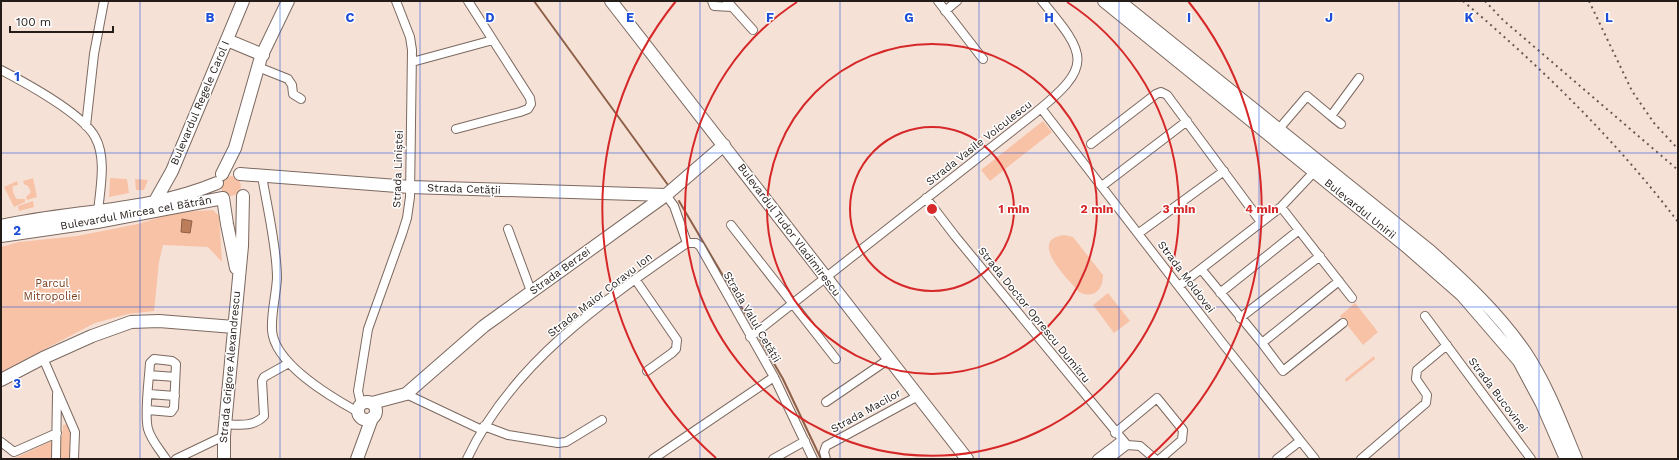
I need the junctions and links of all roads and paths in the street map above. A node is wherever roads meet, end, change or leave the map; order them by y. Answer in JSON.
{"nodes":[{"id":1,"x":104,"y":1,"type":"edge"},
{"id":2,"x":243,"y":1,"type":"edge"},
{"id":3,"x":288,"y":1,"type":"edge"},
{"id":4,"x":396,"y":1,"type":"edge"},
{"id":5,"x":468,"y":1,"type":"edge"},
{"id":6,"x":611,"y":1,"type":"edge"},
{"id":7,"x":712,"y":1,"type":"edge"},
{"id":8,"x":938,"y":1,"type":"edge"},
{"id":9,"x":957,"y":1,"type":"edge"},
{"id":10,"x":1042,"y":1,"type":"edge"},
{"id":11,"x":1104,"y":1,"type":"edge"},
{"id":12,"x":1119,"y":1,"type":"edge"},
{"id":13,"x":730,"y":4,"type":"edge"},
{"id":14,"x":945,"y":11,"type":"junction"},
{"id":15,"x":753,"y":30,"type":"dead end"},
{"id":16,"x":227,"y":40,"type":"junction"},
{"id":17,"x":493,"y":40,"type":"junction"},
{"id":18,"x":263,"y":54,"type":"junction"},
{"id":19,"x":983,"y":59,"type":"dead end"},
{"id":20,"x":412,"y":62,"type":"junction"},
{"id":21,"x":258,"y":67,"type":"junction"},
{"id":22,"x":1,"y":70,"type":"edge"},
{"id":23,"x":1359,"y":78,"type":"dead end"},
{"id":24,"x":301,"y":99,"type":"dead end"},
{"id":25,"x":1041,"y":108,"type":"junction"},
{"id":26,"x":1331,"y":116,"type":"junction"},
{"id":27,"x":1187,"y":121,"type":"junction"},
{"id":28,"x":1341,"y":124,"type":"dead end"},
{"id":29,"x":86,"y":126,"type":"junction"},
{"id":30,"x":456,"y":129,"type":"dead end"},
{"id":31,"x":1275,"y":134,"type":"junction"},
{"id":32,"x":1091,"y":144,"type":"dead end"},
{"id":33,"x":724,"y":145,"type":"junction"},
{"id":34,"x":235,"y":148,"type":"junction"},
{"id":35,"x":1317,"y":168,"type":"junction"},
{"id":36,"x":1224,"y":170,"type":"junction"},
{"id":37,"x":262,"y":176,"type":"junction"},
{"id":38,"x":169,"y":177,"type":"junction"},
{"id":39,"x":220,"y":179,"type":"junction"},
{"id":40,"x":242,"y":182,"type":"junction"},
{"id":41,"x":1102,"y":186,"type":"junction"},
{"id":42,"x":410,"y":187,"type":"junction"},
{"id":43,"x":195,"y":192,"type":"junction"},
{"id":44,"x":666,"y":195,"type":"junction"},
{"id":45,"x":223,"y":198,"type":"junction"},
{"id":46,"x":926,"y":198,"type":"junction"},
{"id":47,"x":154,"y":203,"type":"junction"},
{"id":48,"x":188,"y":204,"type":"junction"},
{"id":49,"x":1281,"y":207,"type":"junction"},
{"id":50,"x":98,"y":212,"type":"junction"},
{"id":51,"x":226,"y":216,"type":"junction"},
{"id":52,"x":1261,"y":222,"type":"junction"},
{"id":53,"x":731,"y":225,"type":"dead end"},
{"id":54,"x":1,"y":226,"type":"edge"},
{"id":55,"x":508,"y":229,"type":"dead end"},
{"id":56,"x":1299,"y":230,"type":"junction"},
{"id":57,"x":1139,"y":234,"type":"junction"},
{"id":58,"x":1,"y":236,"type":"edge"},
{"id":59,"x":688,"y":243,"type":"junction"},
{"id":60,"x":1320,"y":256,"type":"junction"},
{"id":61,"x":1201,"y":269,"type":"junction"},
{"id":62,"x":238,"y":274,"type":"junction"},
{"id":63,"x":826,"y":277,"type":"junction"},
{"id":64,"x":634,"y":279,"type":"junction"},
{"id":65,"x":1339,"y":281,"type":"junction"},
{"id":66,"x":1179,"y":286,"type":"junction"},
{"id":67,"x":531,"y":291,"type":"junction"},
{"id":68,"x":1220,"y":294,"type":"junction"},
{"id":69,"x":1352,"y":298,"type":"dead end"},
{"id":70,"x":792,"y":304,"type":"junction"},
{"id":71,"x":1426,"y":316,"type":"dead end"},
{"id":72,"x":1240,"y":318,"type":"junction"},
{"id":73,"x":1343,"y":324,"type":"dead end"},
{"id":74,"x":234,"y":327,"type":"junction"},
{"id":75,"x":750,"y":337,"type":"junction"},
{"id":76,"x":1262,"y":343,"type":"junction"},
{"id":77,"x":1447,"y":345,"type":"junction"},
{"id":78,"x":43,"y":358,"type":"junction"},
{"id":79,"x":836,"y":359,"type":"dead end"},
{"id":80,"x":889,"y":359,"type":"junction"},
{"id":81,"x":289,"y":363,"type":"junction"},
{"id":82,"x":647,"y":371,"type":"dead end"},
{"id":83,"x":149,"y":375,"type":"junction"},
{"id":84,"x":176,"y":377,"type":"junction"},
{"id":85,"x":774,"y":377,"type":"junction"},
{"id":86,"x":1,"y":380,"type":"edge"},
{"id":87,"x":57,"y":389,"type":"junction"},
{"id":88,"x":149,"y":394,"type":"junction"},
{"id":89,"x":175,"y":396,"type":"junction"},
{"id":90,"x":402,"y":396,"type":"junction"},
{"id":91,"x":918,"y":396,"type":"junction"},
{"id":92,"x":826,"y":402,"type":"dead end"},
{"id":93,"x":363,"y":409,"type":"junction"},
{"id":94,"x":148,"y":410,"type":"junction"},
{"id":95,"x":602,"y":420,"type":"dead end"},
{"id":96,"x":483,"y":428,"type":"junction"},
{"id":97,"x":224,"y":430,"type":"junction"},
{"id":98,"x":56,"y":433,"type":"junction"},
{"id":99,"x":1115,"y":433,"type":"junction"},
{"id":100,"x":805,"y":441,"type":"junction"},
{"id":101,"x":1300,"y":441,"type":"junction"},
{"id":102,"x":1,"y":442,"type":"edge"},
{"id":103,"x":1124,"y":442,"type":"junction"},
{"id":104,"x":1569,"y":458,"type":"edge"},
{"id":105,"x":56,"y":459,"type":"edge"},
{"id":106,"x":74,"y":459,"type":"edge"},
{"id":107,"x":166,"y":459,"type":"edge"},
{"id":108,"x":176,"y":459,"type":"edge"},
{"id":109,"x":224,"y":459,"type":"edge"},
{"id":110,"x":357,"y":459,"type":"edge"},
{"id":111,"x":467,"y":459,"type":"edge"},
{"id":112,"x":653,"y":459,"type":"edge"},
{"id":113,"x":773,"y":459,"type":"edge"},
{"id":114,"x":814,"y":459,"type":"edge"},
{"id":115,"x":826,"y":459,"type":"edge"},
{"id":116,"x":967,"y":459,"type":"edge"},
{"id":117,"x":1097,"y":459,"type":"edge"},
{"id":118,"x":1109,"y":459,"type":"edge"},
{"id":119,"x":1155,"y":459,"type":"edge"},
{"id":120,"x":1160,"y":459,"type":"edge"},
{"id":121,"x":1277,"y":459,"type":"edge"},
{"id":122,"x":1315,"y":459,"type":"edge"},
{"id":123,"x":1361,"y":459,"type":"edge"},
{"id":124,"x":1531,"y":459,"type":"edge"}],
"edges":[{"from":1,"to":29,"type":"street"},
{"from":2,"to":16,"type":"main road","name":"Bulevardul Regele Carol I"},
{"from":3,"to":18,"type":"main road"},
{"from":4,"to":20,"type":"street","name":"Strada Liniștei"},
{"from":5,"to":17,"type":"street"},
{"from":6,"to":33,"type":"main road","name":"Bulevardul Tudor Vladimirescu"},
{"from":7,"to":13,"type":"street"},
{"from":8,"to":14,"type":"street"},
{"from":9,"to":14,"type":"street"},
{"from":10,"to":25,"type":"street","name":"Strada Vasile Voiculescu"},
{"from":11,"to":31,"type":"main road","name":"Bulevardul Unirii"},
{"from":12,"to":31,"type":"main road","name":"Bulevardul Unirii"},
{"from":13,"to":15,"type":"street"},
{"from":14,"to":19,"type":"street"},
{"from":16,"to":18,"type":"main road"},
{"from":16,"to":38,"type":"main road","name":"Bulevardul Regele Carol I"},
{"from":17,"to":20,"type":"street"},
{"from":17,"to":30,"type":"street"},
{"from":18,"to":21,"type":"main road"},
{"from":20,"to":42,"type":"street","name":"Strada Liniștei"},
{"from":21,"to":24,"type":"street"},
{"from":21,"to":34,"type":"main road"},
{"from":22,"to":29,"type":"street"},
{"from":23,"to":26,"type":"street"},
{"from":25,"to":41,"type":"street","name":"Strada Moldovei"},
{"from":25,"to":46,"type":"street","name":"Strada Vasile Voiculescu"},
{"from":26,"to":28,"type":"street"},
{"from":26,"to":31,"type":"street"},
{"from":27,"to":32,"type":"street"},
{"from":27,"to":36,"type":"street"},
{"from":27,"to":41,"type":"street"},
{"from":29,"to":50,"type":"street"},
{"from":31,"to":35,"type":"main road","name":"Bulevardul Unirii"},
{"from":33,"to":44,"type":"main road","name":"Strada Berzei"},
{"from":33,"to":63,"type":"main road","name":"Bulevardul Tudor Vladimirescu"},
{"from":34,"to":39,"type":"main road"},
{"from":34,"to":40,"type":"main road","name":"Strada Grigore Alexandrescu"},
{"from":35,"to":49,"type":"street"},
{"from":35,"to":104,"type":"main road","name":"Bulevardul Unirii"},
{"from":36,"to":52,"type":"street"},
{"from":36,"to":57,"type":"street"},
{"from":37,"to":40,"type":"main road"},
{"from":37,"to":42,"type":"main road","name":"Strada Cetății"},
{"from":37,"to":81,"type":"street"},
{"from":38,"to":43,"type":"main road"},
{"from":38,"to":47,"type":"main road","name":"Bulevardul Regele Carol I"},
{"from":39,"to":40,"type":"main road"},
{"from":39,"to":43,"type":"main road","name":"Bulevardul Mircea cel Bătrân"},
{"from":39,"to":45,"type":"main road"},
{"from":40,"to":45,"type":"main road"},
{"from":40,"to":62,"type":"main road","name":"Strada Grigore Alexandrescu"},
{"from":41,"to":57,"type":"street","name":"Strada Moldovei"},
{"from":42,"to":44,"type":"main road","name":"Strada Cetății"},
{"from":42,"to":93,"type":"street","name":"Strada Liniștei"},
{"from":43,"to":47,"type":"main road","name":"Bulevardul Mircea cel Bătrân"},
{"from":44,"to":59,"type":"street"},
{"from":44,"to":67,"type":"main road","name":"Strada Berzei"},
{"from":45,"to":48,"type":"main road","name":"Bulevardul Mircea cel Bătrân"},
{"from":45,"to":51,"type":"main road","name":"Strada Grigore Alexandrescu"},
{"from":46,"to":63,"type":"street","name":"Strada Vasile Voiculescu"},
{"from":46,"to":99,"type":"street","name":"Strada Doctor Oprescu Dumitru"},
{"from":47,"to":50,"type":"main road","name":"Bulevardul Mircea cel Bătrân"},
{"from":48,"to":51,"type":"main road"},
{"from":48,"to":58,"type":"main road","name":"Bulevardul Mircea cel Bătrân"},
{"from":49,"to":52,"type":"street"},
{"from":49,"to":56,"type":"street"},
{"from":50,"to":54,"type":"main road","name":"Bulevardul Mircea cel Bătrân"},
{"from":51,"to":62,"type":"main road","name":"Strada Grigore Alexandrescu"},
{"from":52,"to":61,"type":"street"},
{"from":53,"to":70,"type":"street"},
{"from":55,"to":67,"type":"street"},
{"from":56,"to":60,"type":"street"},
{"from":56,"to":68,"type":"street"},
{"from":57,"to":66,"type":"street","name":"Strada Moldovei"},
{"from":59,"to":64,"type":"street","name":"Strada Maior Coravu Ion"},
{"from":59,"to":75,"type":"street","name":"Strada Valul Cetății"},
{"from":60,"to":65,"type":"street"},
{"from":60,"to":72,"type":"street"},
{"from":61,"to":66,"type":"street"},
{"from":61,"to":68,"type":"street"},
{"from":62,"to":74,"type":"main road","name":"Strada Grigore Alexandrescu"},
{"from":63,"to":70,"type":"street","name":"Strada Vasile Voiculescu"},
{"from":63,"to":80,"type":"main road","name":"Bulevardul Tudor Vladimirescu"},
{"from":64,"to":82,"type":"street"},
{"from":64,"to":96,"type":"street","name":"Strada Maior Coravu Ion"},
{"from":65,"to":69,"type":"street"},
{"from":65,"to":76,"type":"street"},
{"from":66,"to":101,"type":"street","name":"Strada Moldovei"},
{"from":67,"to":90,"type":"main road","name":"Strada Berzei"},
{"from":68,"to":72,"type":"street"},
{"from":70,"to":75,"type":"street","name":"Strada Vasile Voiculescu"},
{"from":70,"to":79,"type":"street"},
{"from":71,"to":77,"type":"street","name":"Strada Bucovinei"},
{"from":72,"to":76,"type":"street"},
{"from":73,"to":76,"type":"street"},
{"from":74,"to":78,"type":"main road"},
{"from":74,"to":97,"type":"main road","name":"Strada Grigore Alexandrescu"},
{"from":75,"to":85,"type":"street","name":"Strada Valul Cetății"},
{"from":77,"to":123,"type":"street"},
{"from":77,"to":124,"type":"street","name":"Strada Bucovinei"},
{"from":78,"to":86,"type":"main road"},
{"from":78,"to":87,"type":"street"},
{"from":80,"to":91,"type":"main road","name":"Bulevardul Tudor Vladimirescu"},
{"from":80,"to":92,"type":"street"},
{"from":81,"to":93,"type":"street"},
{"from":81,"to":97,"type":"street"},
{"from":83,"to":84,"type":"street"},
{"from":83,"to":84,"type":"street"},
{"from":83,"to":88,"type":"street"},
{"from":84,"to":89,"type":"street"},
{"from":85,"to":100,"type":"street","name":"Strada Valul Cetății"},
{"from":85,"to":112,"type":"street"},
{"from":87,"to":98,"type":"street"},
{"from":87,"to":106,"type":"street"},
{"from":88,"to":89,"type":"street"},
{"from":88,"to":94,"type":"street"},
{"from":89,"to":94,"type":"street"},
{"from":90,"to":93,"type":"main road","name":"Strada Berzei"},
{"from":90,"to":96,"type":"street"},
{"from":91,"to":115,"type":"street","name":"Strada Macilor"},
{"from":91,"to":116,"type":"main road","name":"Bulevardul Tudor Vladimirescu"},
{"from":93,"to":110,"type":"main road"},
{"from":94,"to":107,"type":"street"},
{"from":95,"to":96,"type":"street"},
{"from":96,"to":111,"type":"street","name":"Strada Maior Coravu Ion"},
{"from":97,"to":108,"type":"street"},
{"from":97,"to":109,"type":"main road","name":"Strada Grigore Alexandrescu"},
{"from":98,"to":102,"type":"street"},
{"from":98,"to":105,"type":"street"},
{"from":99,"to":103,"type":"street","name":"Strada Doctor Oprescu Dumitru"},
{"from":99,"to":120,"type":"street"},
{"from":100,"to":113,"type":"street"},
{"from":100,"to":114,"type":"street","name":"Strada Valul Cetății"},
{"from":101,"to":121,"type":"street"},
{"from":101,"to":122,"type":"street","name":"Strada Moldovei"},
{"from":103,"to":117,"type":"street"},
{"from":103,"to":118,"type":"street"},
{"from":103,"to":119,"type":"street"}]}
